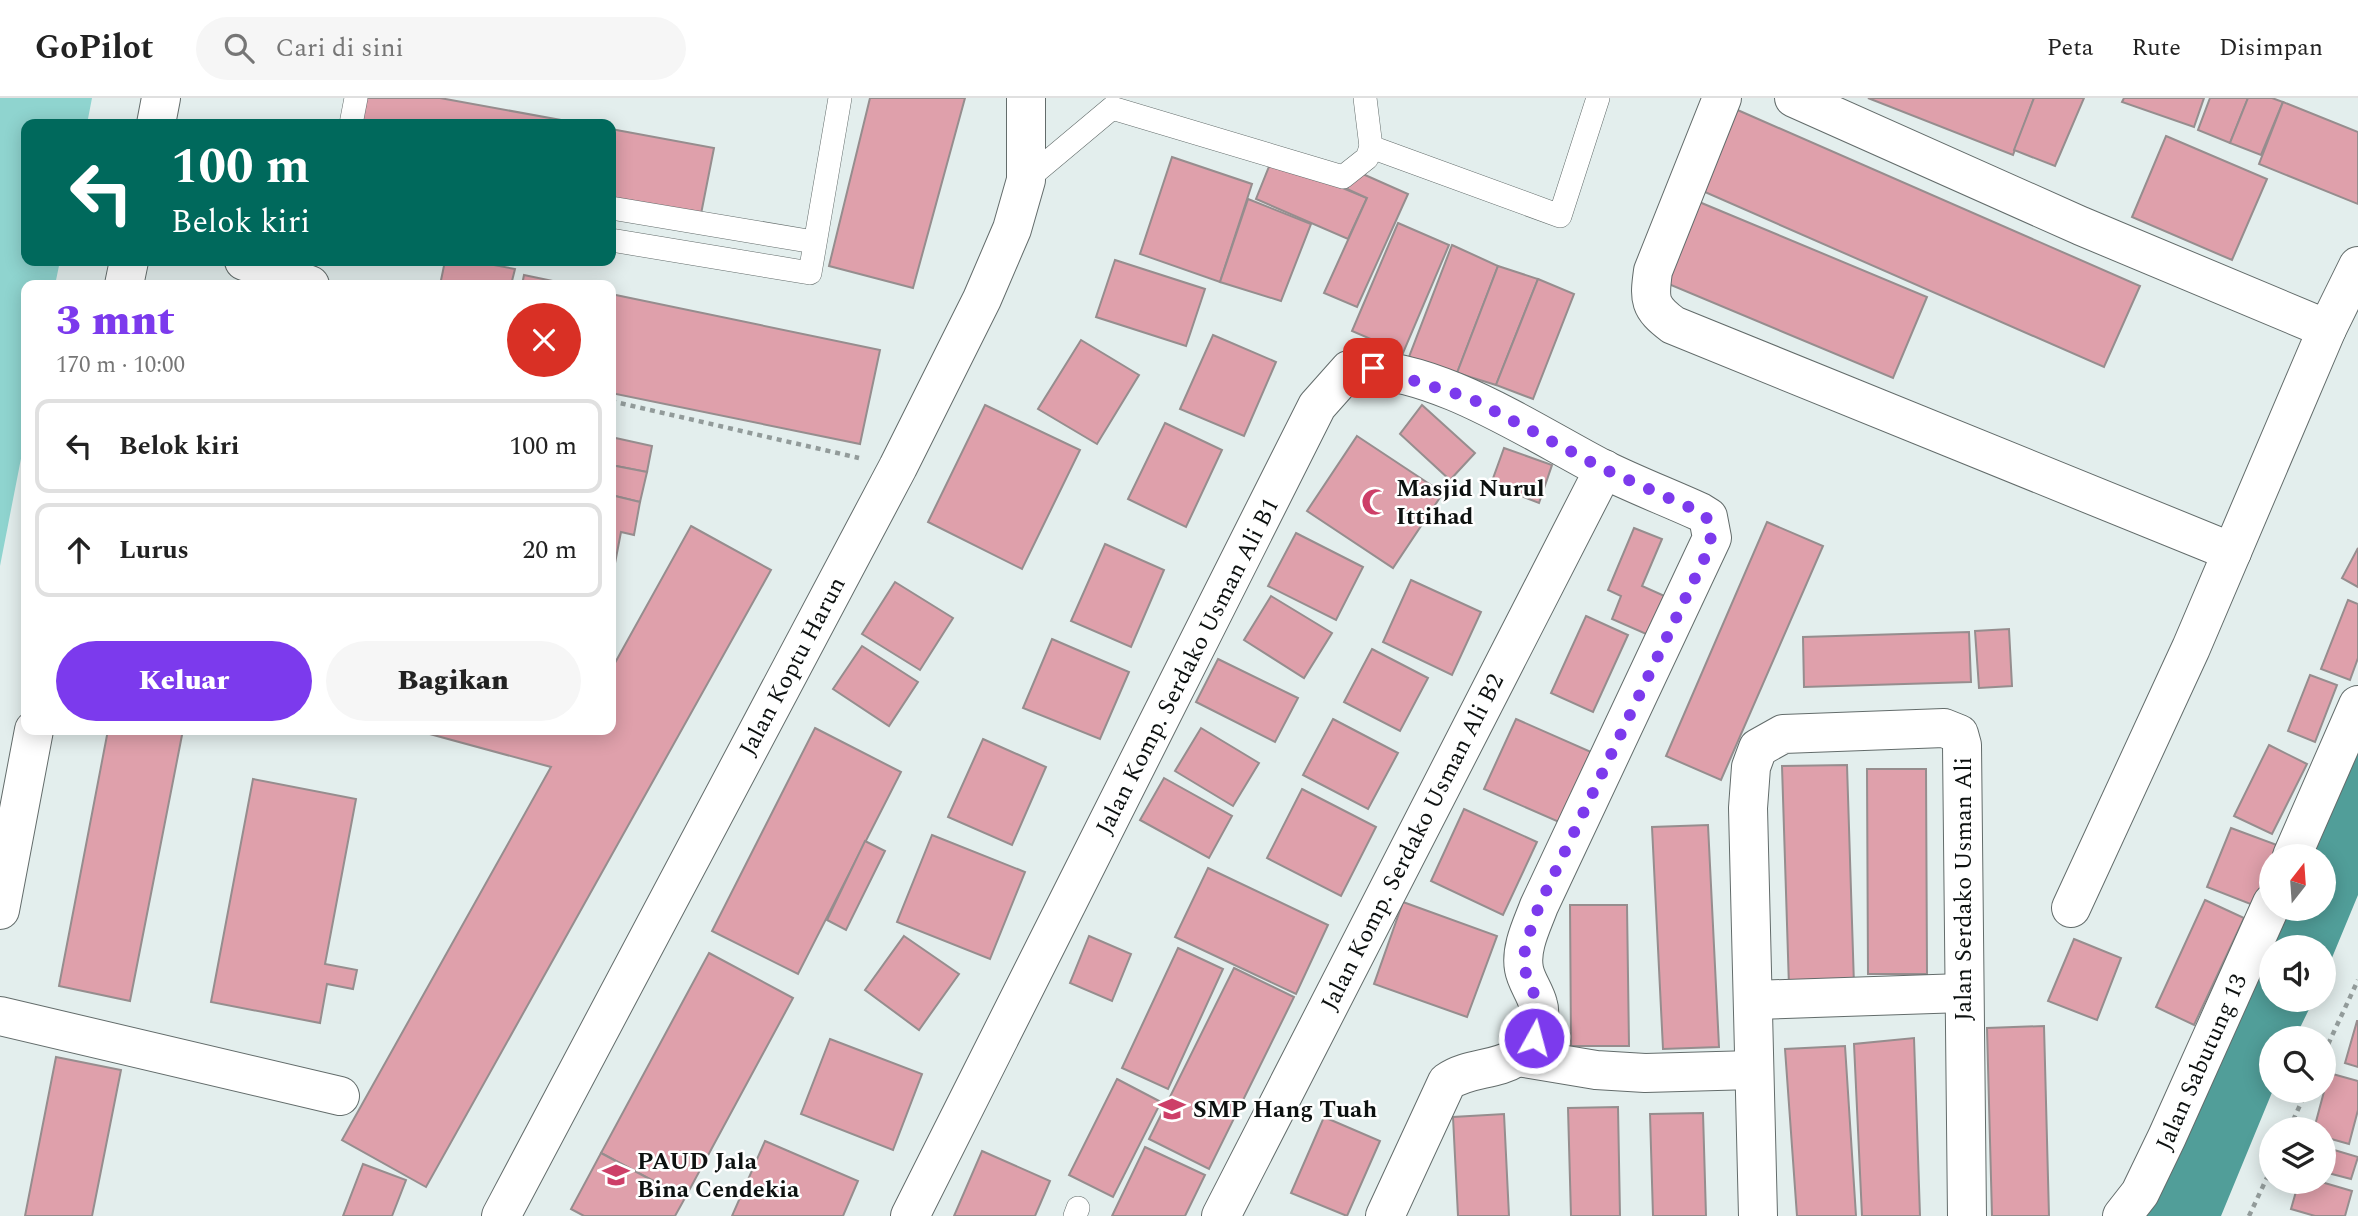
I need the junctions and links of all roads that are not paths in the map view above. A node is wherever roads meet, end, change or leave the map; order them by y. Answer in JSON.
{"nodes":[{"id":1,"x":161,"y":98,"type":"edge"},
{"id":2,"x":356,"y":98,"type":"edge"},
{"id":3,"x":840,"y":98,"type":"edge"},
{"id":4,"x":1026,"y":98,"type":"edge"},
{"id":5,"x":1365,"y":98,"type":"edge"},
{"id":6,"x":1598,"y":98,"type":"edge"},
{"id":7,"x":1722,"y":98,"type":"edge"},
{"id":8,"x":1794,"y":98,"type":"edge"},
{"id":9,"x":157,"y":119,"type":"edge"},
{"id":10,"x":352,"y":119,"type":"edge"},
{"id":11,"x":1371,"y":147,"type":"junction"},
{"id":12,"x":1027,"y":180,"type":"junction"},
{"id":13,"x":616,"y":209,"type":"edge"},
{"id":14,"x":616,"y":241,"type":"edge"},
{"id":15,"x":814,"y":242,"type":"junction"},
{"id":16,"x":267,"y":266,"type":"edge"},
{"id":17,"x":2358,"y":266,"type":"edge"},
{"id":18,"x":299,"y":280,"type":"edge"},
{"id":19,"x":2327,"y":329,"type":"junction"},
{"id":20,"x":1604,"y":469,"type":"junction"},
{"id":21,"x":2232,"y":552,"type":"junction"},
{"id":22,"x":2358,"y":705,"type":"edge"},
{"id":23,"x":33,"y":735,"type":"edge"},
{"id":24,"x":2297,"y":844,"type":"edge"},
{"id":25,"x":2071,"y":908,"type":"dead end"},
{"id":26,"x":0,"y":910,"type":"edge"},
{"id":27,"x":2264,"y":921,"type":"edge"},
{"id":28,"x":1963,"y":993,"type":"junction"},
{"id":29,"x":1754,"y":1000,"type":"junction"},
{"id":30,"x":0,"y":1016,"type":"edge"},
{"id":31,"x":1518,"y":1056,"type":"junction"},
{"id":32,"x":1753,"y":1070,"type":"junction"},
{"id":33,"x":340,"y":1096,"type":"dead end"},
{"id":34,"x":501,"y":1216,"type":"edge"},
{"id":35,"x":910,"y":1216,"type":"edge"},
{"id":36,"x":1221,"y":1216,"type":"edge"},
{"id":37,"x":1385,"y":1216,"type":"edge"},
{"id":38,"x":1758,"y":1216,"type":"edge"},
{"id":39,"x":1967,"y":1216,"type":"edge"},
{"id":40,"x":2122,"y":1216,"type":"edge"}],
"edges":[{"from":1,"to":9,"type":"street"},
{"from":2,"to":10,"type":"lane"},
{"from":3,"to":15,"type":"lane"},
{"from":4,"to":12,"type":"street","name":"Jalan Koptu Harun"},
{"from":5,"to":11,"type":"lane"},
{"from":6,"to":11,"type":"lane"},
{"from":7,"to":21,"type":"street"},
{"from":8,"to":19,"type":"street"},
{"from":11,"to":12,"type":"lane"},
{"from":12,"to":34,"type":"street","name":"Jalan Koptu Harun"},
{"from":13,"to":15,"type":"lane"},
{"from":14,"to":15,"type":"lane"},
{"from":16,"to":18,"type":"street"},
{"from":17,"to":19,"type":"street"},
{"from":19,"to":21,"type":"street"},
{"from":20,"to":31,"type":"street","name":"Jalan Komp. Serdako Usman Ali B1"},
{"from":20,"to":35,"type":"street","name":"Jalan Komp. Serdako Usman Ali B1"},
{"from":20,"to":36,"type":"street","name":"Jalan Komp. Serdako Usman Ali B2"},
{"from":21,"to":25,"type":"street"},
{"from":22,"to":24,"type":"street"},
{"from":23,"to":26,"type":"street"},
{"from":27,"to":40,"type":"street","name":"Jalan Sabutung 13"},
{"from":28,"to":29,"type":"street"},
{"from":28,"to":29,"type":"street","name":"Jalan Serdako Usman Ali"},
{"from":28,"to":39,"type":"street","name":"Jalan Serdako Usman Ali"},
{"from":29,"to":32,"type":"street","name":"Jalan Serdako Usman Ali"},
{"from":30,"to":33,"type":"street"},
{"from":31,"to":32,"type":"street"},
{"from":31,"to":37,"type":"street"},
{"from":32,"to":38,"type":"street","name":"Jalan Serdako Usman Ali"}]}
